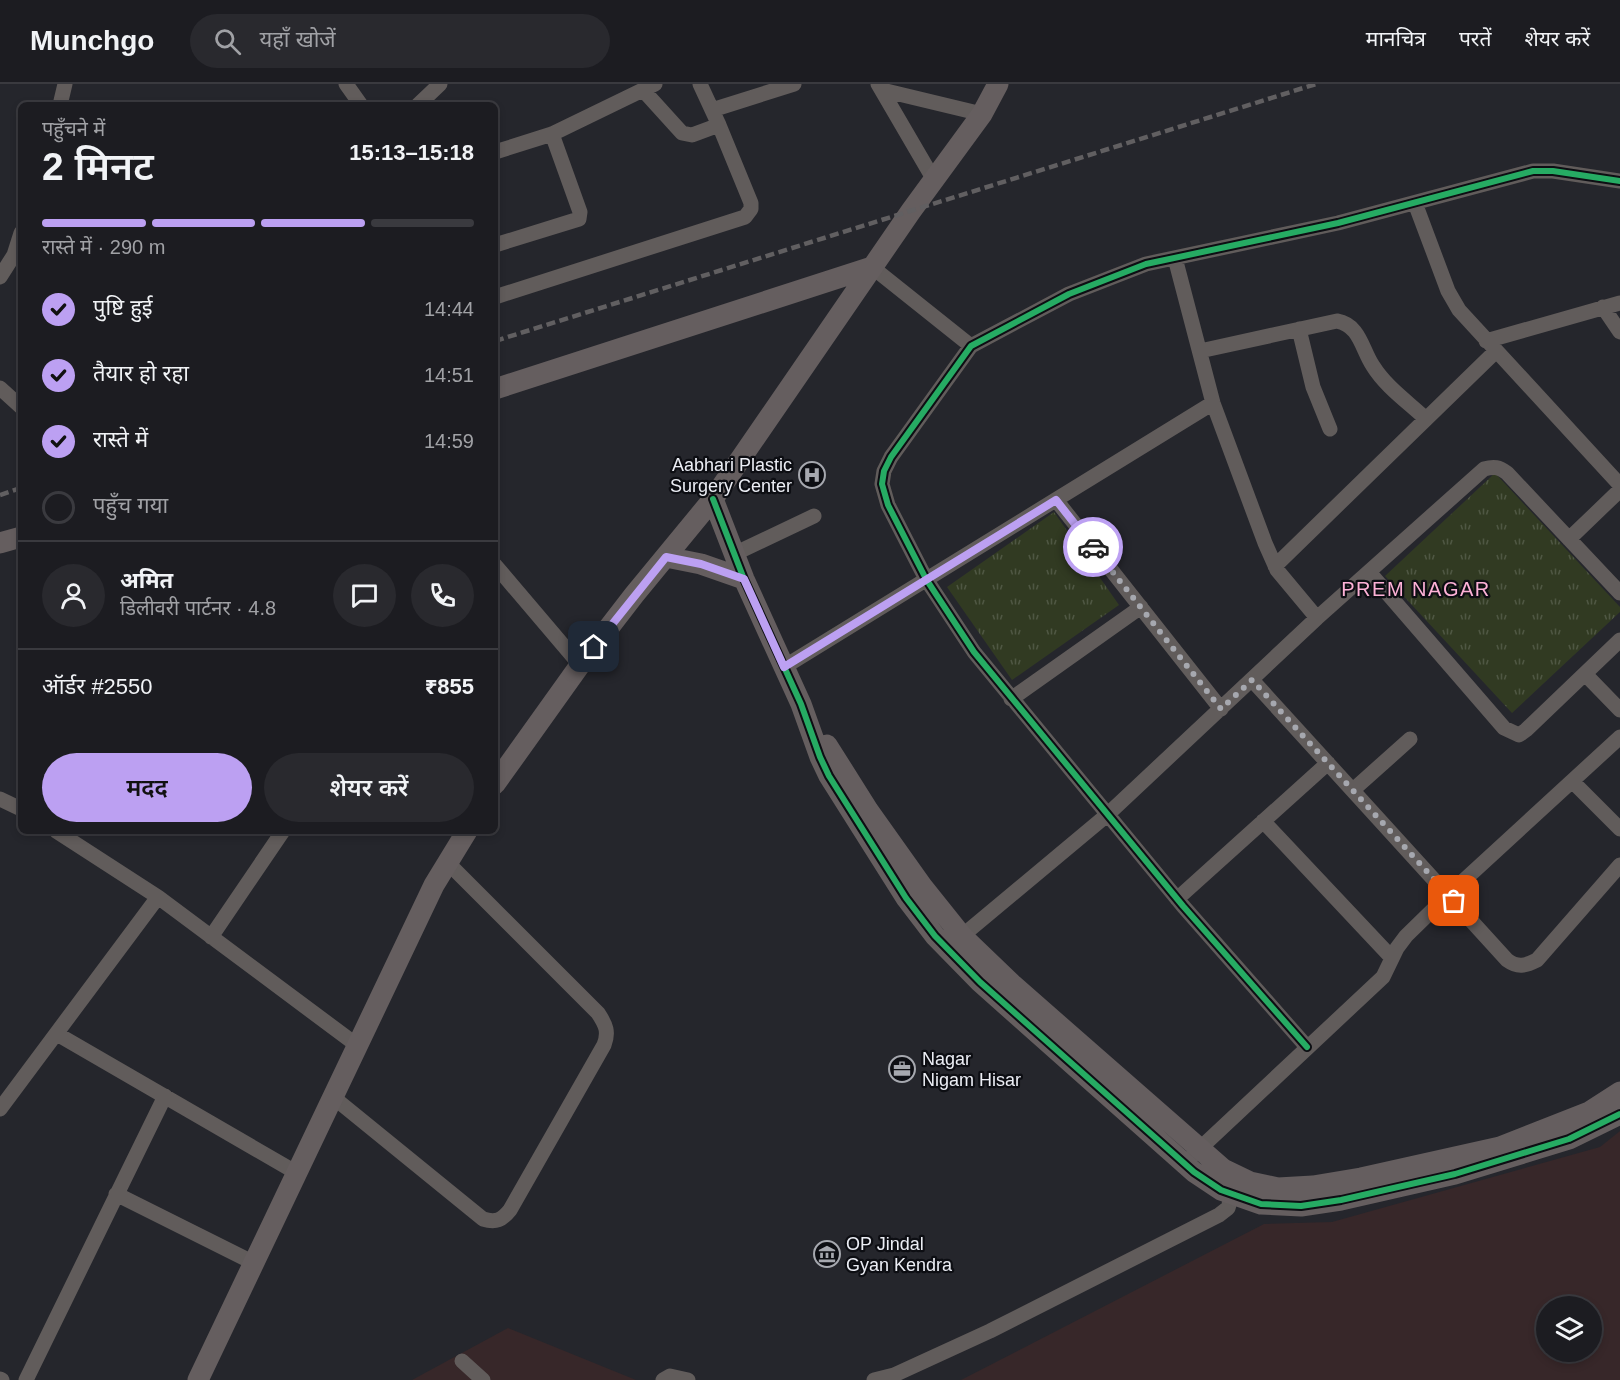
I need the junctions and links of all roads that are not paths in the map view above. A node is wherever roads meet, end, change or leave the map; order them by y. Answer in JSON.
{"nodes":[{"id":1,"x":65,"y":84,"type":"edge"},
{"id":2,"x":346,"y":84,"type":"edge"},
{"id":3,"x":440,"y":84,"type":"edge"},
{"id":4,"x":700,"y":84,"type":"edge"},
{"id":5,"x":794,"y":84,"type":"edge"},
{"id":6,"x":998,"y":84,"type":"edge"},
{"id":7,"x":649,"y":87,"type":"edge"},
{"id":8,"x":880,"y":87,"type":"edge"},
{"id":9,"x":61,"y":102,"type":"edge"},
{"id":10,"x":359,"y":102,"type":"edge"},
{"id":11,"x":421,"y":102,"type":"edge"},
{"id":12,"x":712,"y":110,"type":"junction"},
{"id":13,"x":982,"y":114,"type":"junction"},
{"id":14,"x":719,"y":125,"type":"junction"},
{"id":15,"x":552,"y":134,"type":"junction"},
{"id":16,"x":498,"y":151,"type":"edge"},
{"id":17,"x":934,"y":180,"type":"junction"},
{"id":18,"x":1620,"y":181,"type":"edge"},
{"id":19,"x":1415,"y":203,"type":"junction"},
{"id":20,"x":18,"y":242,"type":"edge"},
{"id":21,"x":498,"y":244,"type":"edge"},
{"id":22,"x":1175,"y":258,"type":"junction"},
{"id":23,"x":872,"y":267,"type":"junction"},
{"id":24,"x":0,"y":277,"type":"edge"},
{"id":25,"x":498,"y":296,"type":"edge"},
{"id":26,"x":1620,"y":303,"type":"edge"},
{"id":27,"x":1603,"y":308,"type":"junction"},
{"id":28,"x":1299,"y":329,"type":"junction"},
{"id":29,"x":1620,"y":332,"type":"edge"},
{"id":30,"x":971,"y":346,"type":"junction"},
{"id":31,"x":1491,"y":346,"type":"junction"},
{"id":32,"x":1200,"y":351,"type":"junction"},
{"id":33,"x":0,"y":388,"type":"edge"},
{"id":34,"x":498,"y":388,"type":"edge"},
{"id":35,"x":18,"y":403,"type":"edge"},
{"id":36,"x":1213,"y":403,"type":"junction"},
{"id":37,"x":1426,"y":419,"type":"junction"},
{"id":38,"x":1330,"y":429,"type":"dead end"},
{"id":39,"x":1620,"y":485,"type":"edge"},
{"id":40,"x":1620,"y":490,"type":"edge"},
{"id":41,"x":713,"y":499,"type":"junction"},
{"id":42,"x":1056,"y":500,"type":"junction"},
{"id":43,"x":814,"y":516,"type":"dead end"},
{"id":44,"x":18,"y":538,"type":"edge"},
{"id":45,"x":1569,"y":539,"type":"junction"},
{"id":46,"x":0,"y":543,"type":"edge"},
{"id":47,"x":734,"y":554,"type":"junction"},
{"id":48,"x":666,"y":557,"type":"junction"},
{"id":49,"x":1275,"y":566,"type":"junction"},
{"id":50,"x":498,"y":569,"type":"edge"},
{"id":51,"x":1369,"y":572,"type":"junction"},
{"id":52,"x":744,"y":579,"type":"junction"},
{"id":53,"x":926,"y":579,"type":"junction"},
{"id":54,"x":1620,"y":593,"type":"edge"},
{"id":55,"x":1141,"y":607,"type":"junction"},
{"id":56,"x":1317,"y":618,"type":"junction"},
{"id":57,"x":1620,"y":640,"type":"edge"},
{"id":58,"x":580,"y":665,"type":"junction"},
{"id":59,"x":784,"y":667,"type":"junction"},
{"id":60,"x":1585,"y":674,"type":"junction"},
{"id":61,"x":1252,"y":680,"type":"junction"},
{"id":62,"x":1011,"y":699,"type":"junction"},
{"id":63,"x":801,"y":704,"type":"junction"},
{"id":64,"x":1221,"y":709,"type":"junction"},
{"id":65,"x":1620,"y":710,"type":"edge"},
{"id":66,"x":1620,"y":737,"type":"edge"},
{"id":67,"x":1410,"y":739,"type":"dead end"},
{"id":68,"x":1328,"y":763,"type":"junction"},
{"id":69,"x":498,"y":780,"type":"edge"},
{"id":70,"x":1572,"y":781,"type":"junction"},
{"id":71,"x":1353,"y":790,"type":"junction"},
{"id":72,"x":0,"y":799,"type":"edge"},
{"id":73,"x":18,"y":808,"type":"edge"},
{"id":74,"x":1107,"y":815,"type":"junction"},
{"id":75,"x":1263,"y":821,"type":"junction"},
{"id":76,"x":1620,"y":829,"type":"edge"},
{"id":77,"x":61,"y":834,"type":"edge"},
{"id":78,"x":281,"y":834,"type":"edge"},
{"id":79,"x":465,"y":834,"type":"edge"},
{"id":80,"x":448,"y":863,"type":"junction"},
{"id":81,"x":1620,"y":865,"type":"edge"},
{"id":82,"x":1448,"y":895,"type":"junction"},
{"id":83,"x":158,"y":897,"type":"junction"},
{"id":84,"x":1177,"y":898,"type":"junction"},
{"id":85,"x":962,"y":936,"type":"junction"},
{"id":86,"x":211,"y":937,"type":"junction"},
{"id":87,"x":1392,"y":958,"type":"junction"},
{"id":88,"x":57,"y":1034,"type":"junction"},
{"id":89,"x":358,"y":1046,"type":"junction"},
{"id":90,"x":1306,"y":1047,"type":"junction"},
{"id":91,"x":1620,"y":1092,"type":"edge"},
{"id":92,"x":165,"y":1096,"type":"junction"},
{"id":93,"x":333,"y":1097,"type":"junction"},
{"id":94,"x":0,"y":1109,"type":"edge"},
{"id":95,"x":1620,"y":1114,"type":"edge"},
{"id":96,"x":1192,"y":1156,"type":"junction"},
{"id":97,"x":297,"y":1173,"type":"junction"},
{"id":98,"x":1235,"y":1185,"type":"junction"},
{"id":99,"x":116,"y":1194,"type":"junction"},
{"id":100,"x":254,"y":1263,"type":"junction"},
{"id":101,"x":462,"y":1361,"type":"dead end"},
{"id":102,"x":26,"y":1380,"type":"edge"},
{"id":103,"x":198,"y":1380,"type":"edge"},
{"id":104,"x":483,"y":1380,"type":"edge"},
{"id":105,"x":663,"y":1380,"type":"edge"},
{"id":106,"x":688,"y":1380,"type":"edge"},
{"id":107,"x":874,"y":1380,"type":"edge"}],
"edges":[{"from":1,"to":9,"type":"street"},
{"from":2,"to":10,"type":"street"},
{"from":3,"to":11,"type":"street"},
{"from":4,"to":12,"type":"street"},
{"from":5,"to":12,"type":"street"},
{"from":6,"to":13,"type":"street"},
{"from":7,"to":14,"type":"street"},
{"from":7,"to":15,"type":"street"},
{"from":8,"to":13,"type":"street"},
{"from":8,"to":17,"type":"street"},
{"from":12,"to":14,"type":"street"},
{"from":13,"to":17,"type":"street"},
{"from":14,"to":25,"type":"street"},
{"from":15,"to":16,"type":"street"},
{"from":15,"to":21,"type":"street"},
{"from":17,"to":23,"type":"street"},
{"from":18,"to":19,"type":"street"},
{"from":19,"to":22,"type":"street"},
{"from":19,"to":31,"type":"street"},
{"from":20,"to":24,"type":"street"},
{"from":22,"to":30,"type":"street"},
{"from":22,"to":32,"type":"street"},
{"from":23,"to":30,"type":"street"},
{"from":23,"to":34,"type":"street"},
{"from":23,"to":41,"type":"street"},
{"from":26,"to":27,"type":"street"},
{"from":27,"to":29,"type":"street"},
{"from":27,"to":31,"type":"street"},
{"from":28,"to":32,"type":"street"},
{"from":28,"to":37,"type":"street"},
{"from":28,"to":38,"type":"street"},
{"from":30,"to":53,"type":"street"},
{"from":31,"to":37,"type":"street"},
{"from":31,"to":39,"type":"street"},
{"from":32,"to":36,"type":"street"},
{"from":33,"to":35,"type":"street"},
{"from":36,"to":42,"type":"street"},
{"from":36,"to":49,"type":"street"},
{"from":37,"to":49,"type":"street"},
{"from":40,"to":45,"type":"street"},
{"from":41,"to":47,"type":"street"},
{"from":41,"to":48,"type":"street"},
{"from":42,"to":53,"type":"street"},
{"from":42,"to":55,"type":"street"},
{"from":43,"to":47,"type":"street"},
{"from":44,"to":46,"type":"street"},
{"from":45,"to":51,"type":"street"},
{"from":45,"to":54,"type":"street"},
{"from":47,"to":52,"type":"street"},
{"from":48,"to":52,"type":"street"},
{"from":48,"to":58,"type":"street"},
{"from":49,"to":56,"type":"street"},
{"from":50,"to":58,"type":"street"},
{"from":51,"to":56,"type":"street"},
{"from":51,"to":60,"type":"street"},
{"from":52,"to":59,"type":"street"},
{"from":53,"to":59,"type":"street"},
{"from":53,"to":62,"type":"street"},
{"from":55,"to":62,"type":"street"},
{"from":55,"to":64,"type":"street"},
{"from":56,"to":61,"type":"street"},
{"from":57,"to":60,"type":"street"},
{"from":58,"to":69,"type":"street"},
{"from":59,"to":63,"type":"street"},
{"from":60,"to":65,"type":"street"},
{"from":61,"to":64,"type":"street"},
{"from":61,"to":68,"type":"street"},
{"from":62,"to":74,"type":"street"},
{"from":63,"to":85,"type":"street"},
{"from":63,"to":96,"type":"street"},
{"from":64,"to":74,"type":"street"},
{"from":66,"to":70,"type":"street"},
{"from":67,"to":71,"type":"street"},
{"from":68,"to":71,"type":"street"},
{"from":68,"to":75,"type":"street"},
{"from":70,"to":76,"type":"street"},
{"from":70,"to":82,"type":"street"},
{"from":71,"to":82,"type":"street"},
{"from":72,"to":73,"type":"street"},
{"from":74,"to":84,"type":"street"},
{"from":74,"to":85,"type":"street"},
{"from":75,"to":84,"type":"street"},
{"from":75,"to":87,"type":"street"},
{"from":77,"to":83,"type":"street"},
{"from":78,"to":86,"type":"street"},
{"from":79,"to":80,"type":"street"},
{"from":80,"to":89,"type":"street"},
{"from":80,"to":93,"type":"street"},
{"from":81,"to":82,"type":"street"},
{"from":82,"to":87,"type":"street"},
{"from":83,"to":86,"type":"street"},
{"from":83,"to":88,"type":"street"},
{"from":84,"to":90,"type":"street"},
{"from":85,"to":96,"type":"street"},
{"from":86,"to":89,"type":"street"},
{"from":87,"to":90,"type":"street"},
{"from":88,"to":92,"type":"street"},
{"from":88,"to":94,"type":"street"},
{"from":89,"to":93,"type":"street"},
{"from":90,"to":96,"type":"street"},
{"from":91,"to":98,"type":"street"},
{"from":92,"to":97,"type":"street"},
{"from":92,"to":99,"type":"street"},
{"from":93,"to":97,"type":"street"},
{"from":95,"to":98,"type":"street"},
{"from":96,"to":98,"type":"street"},
{"from":97,"to":100,"type":"street"},
{"from":98,"to":107,"type":"street"},
{"from":99,"to":100,"type":"street"},
{"from":99,"to":102,"type":"street"},
{"from":100,"to":103,"type":"street"},
{"from":101,"to":104,"type":"street"},
{"from":105,"to":106,"type":"street"}]}
